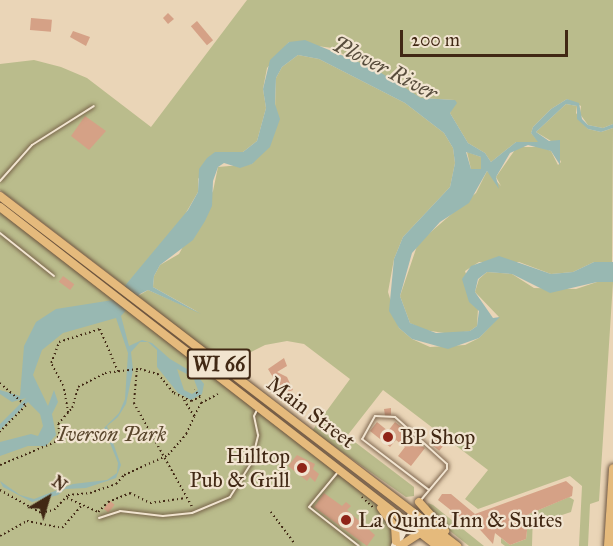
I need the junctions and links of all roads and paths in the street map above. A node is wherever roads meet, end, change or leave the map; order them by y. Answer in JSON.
{"nodes":[{"id":1,"x":94,"y":106,"type":"dead end"},
{"id":2,"x":0,"y":181,"type":"edge"},
{"id":3,"x":0,"y":196,"type":"edge"},
{"id":4,"x":0,"y":207,"type":"edge"},
{"id":5,"x":0,"y":233,"type":"edge"},
{"id":6,"x":54,"y":276,"type":"dead end"},
{"id":7,"x":119,"y":291,"type":"junction"},
{"id":8,"x":134,"y":303,"type":"junction"},
{"id":9,"x":136,"y":370,"type":"junction"},
{"id":10,"x":117,"y":372,"type":"junction"},
{"id":11,"x":0,"y":383,"type":"edge"},
{"id":12,"x":194,"y":390,"type":"dead end"},
{"id":13,"x":218,"y":394,"type":"dead end"},
{"id":14,"x":181,"y":397,"type":"junction"},
{"id":15,"x":194,"y":401,"type":"junction"},
{"id":16,"x":201,"y":403,"type":"junction"},
{"id":17,"x":259,"y":407,"type":"junction"},
{"id":18,"x":69,"y":413,"type":"junction"},
{"id":19,"x":194,"y":417,"type":"junction"},
{"id":20,"x":301,"y":428,"type":"junction"},
{"id":21,"x":0,"y":432,"type":"edge"},
{"id":22,"x":295,"y":436,"type":"junction"},
{"id":23,"x":163,"y":457,"type":"junction"},
{"id":24,"x":0,"y":465,"type":"edge"},
{"id":25,"x":613,"y":468,"type":"edge"},
{"id":26,"x":339,"y":470,"type":"junction"},
{"id":27,"x":353,"y":480,"type":"junction"},
{"id":28,"x":0,"y":490,"type":"edge"},
{"id":29,"x":429,"y":490,"type":"junction"},
{"id":30,"x":360,"y":495,"type":"dead end"},
{"id":31,"x":65,"y":497,"type":"junction"},
{"id":32,"x":187,"y":498,"type":"junction"},
{"id":33,"x":419,"y":502,"type":"junction"},
{"id":34,"x":83,"y":505,"type":"junction"},
{"id":35,"x":375,"y":509,"type":"dead end"},
{"id":36,"x":195,"y":511,"type":"junction"},
{"id":37,"x":272,"y":512,"type":"dead end"},
{"id":38,"x":412,"y":512,"type":"junction"},
{"id":39,"x":99,"y":518,"type":"dead end"},
{"id":40,"x":406,"y":522,"type":"junction"},
{"id":41,"x":420,"y":532,"type":"junction"},
{"id":42,"x":0,"y":536,"type":"edge"},
{"id":43,"x":608,"y":541,"type":"edge"},
{"id":44,"x":295,"y":544,"type":"dead end"},
{"id":45,"x":397,"y":544,"type":"edge"},
{"id":46,"x":359,"y":546,"type":"edge"},
{"id":47,"x":437,"y":546,"type":"edge"},
{"id":48,"x":447,"y":546,"type":"edge"},
{"id":49,"x":457,"y":546,"type":"edge"},
{"id":50,"x":464,"y":546,"type":"edge"},
{"id":51,"x":604,"y":546,"type":"edge"}],
"edges":[{"from":1,"to":2,"type":"lane"},
{"from":3,"to":7,"type":"main road","name":"Main Street","number":"WI 66"},
{"from":4,"to":7,"type":"main road","name":"Main Street","number":"WI 66"},
{"from":5,"to":6,"type":"lane"},
{"from":7,"to":8,"type":"main road","name":"Main Street","number":"WI 66"},
{"from":8,"to":17,"type":"main road","name":"Main Street","number":"WI 66"},
{"from":8,"to":20,"type":"main road","name":"Main Street","number":"WI 66"},
{"from":9,"to":10,"type":"path"},
{"from":9,"to":14,"type":"path"},
{"from":9,"to":23,"type":"path"},
{"from":10,"to":18,"type":"path"},
{"from":10,"to":18,"type":"path"},
{"from":11,"to":21,"type":"path"},
{"from":12,"to":15,"type":"path"},
{"from":13,"to":16,"type":"path"},
{"from":14,"to":15,"type":"path"},
{"from":14,"to":19,"type":"path"},
{"from":15,"to":16,"type":"path"},
{"from":16,"to":19,"type":"path"},
{"from":17,"to":22,"type":"main road","name":"Main Street","number":"WI 66"},
{"from":17,"to":36,"type":"lane"},
{"from":18,"to":24,"type":"path"},
{"from":19,"to":23,"type":"path"},
{"from":20,"to":22,"type":"lane"},
{"from":20,"to":38,"type":"main road","name":"Main Street","number":"WI 66"},
{"from":22,"to":26,"type":"main road","name":"Main Street","number":"WI 66"},
{"from":23,"to":31,"type":"path"},
{"from":23,"to":32,"type":"path"},
{"from":25,"to":43,"type":"highway"},
{"from":26,"to":27,"type":"main road","name":"Main Street","number":"WI 66"},
{"from":26,"to":46,"type":"lane"},
{"from":27,"to":38,"type":"main road"},
{"from":27,"to":40,"type":"main road","name":"Main Street","number":"WI 66"},
{"from":27,"to":45,"type":"main road"},
{"from":28,"to":31,"type":"path"},
{"from":29,"to":29,"type":"lane"},
{"from":29,"to":33,"type":"lane"},
{"from":30,"to":35,"type":"path"},
{"from":31,"to":34,"type":"path"},
{"from":32,"to":34,"type":"path"},
{"from":32,"to":36,"type":"path"},
{"from":33,"to":38,"type":"lane"},
{"from":33,"to":50,"type":"main road"},
{"from":34,"to":42,"type":"path"},
{"from":36,"to":39,"type":"lane"},
{"from":37,"to":44,"type":"path"},
{"from":38,"to":40,"type":"street"},
{"from":38,"to":49,"type":"main road","name":"Main Street","number":"WI 66"},
{"from":40,"to":41,"type":"main road","name":"Main Street","number":"WI 66"},
{"from":40,"to":45,"type":"street"},
{"from":40,"to":48,"type":"main road"},
{"from":41,"to":45,"type":"main road"},
{"from":41,"to":47,"type":"main road","name":"Main Street","number":"WI 66"},
{"from":43,"to":51,"type":"highway"}]}
